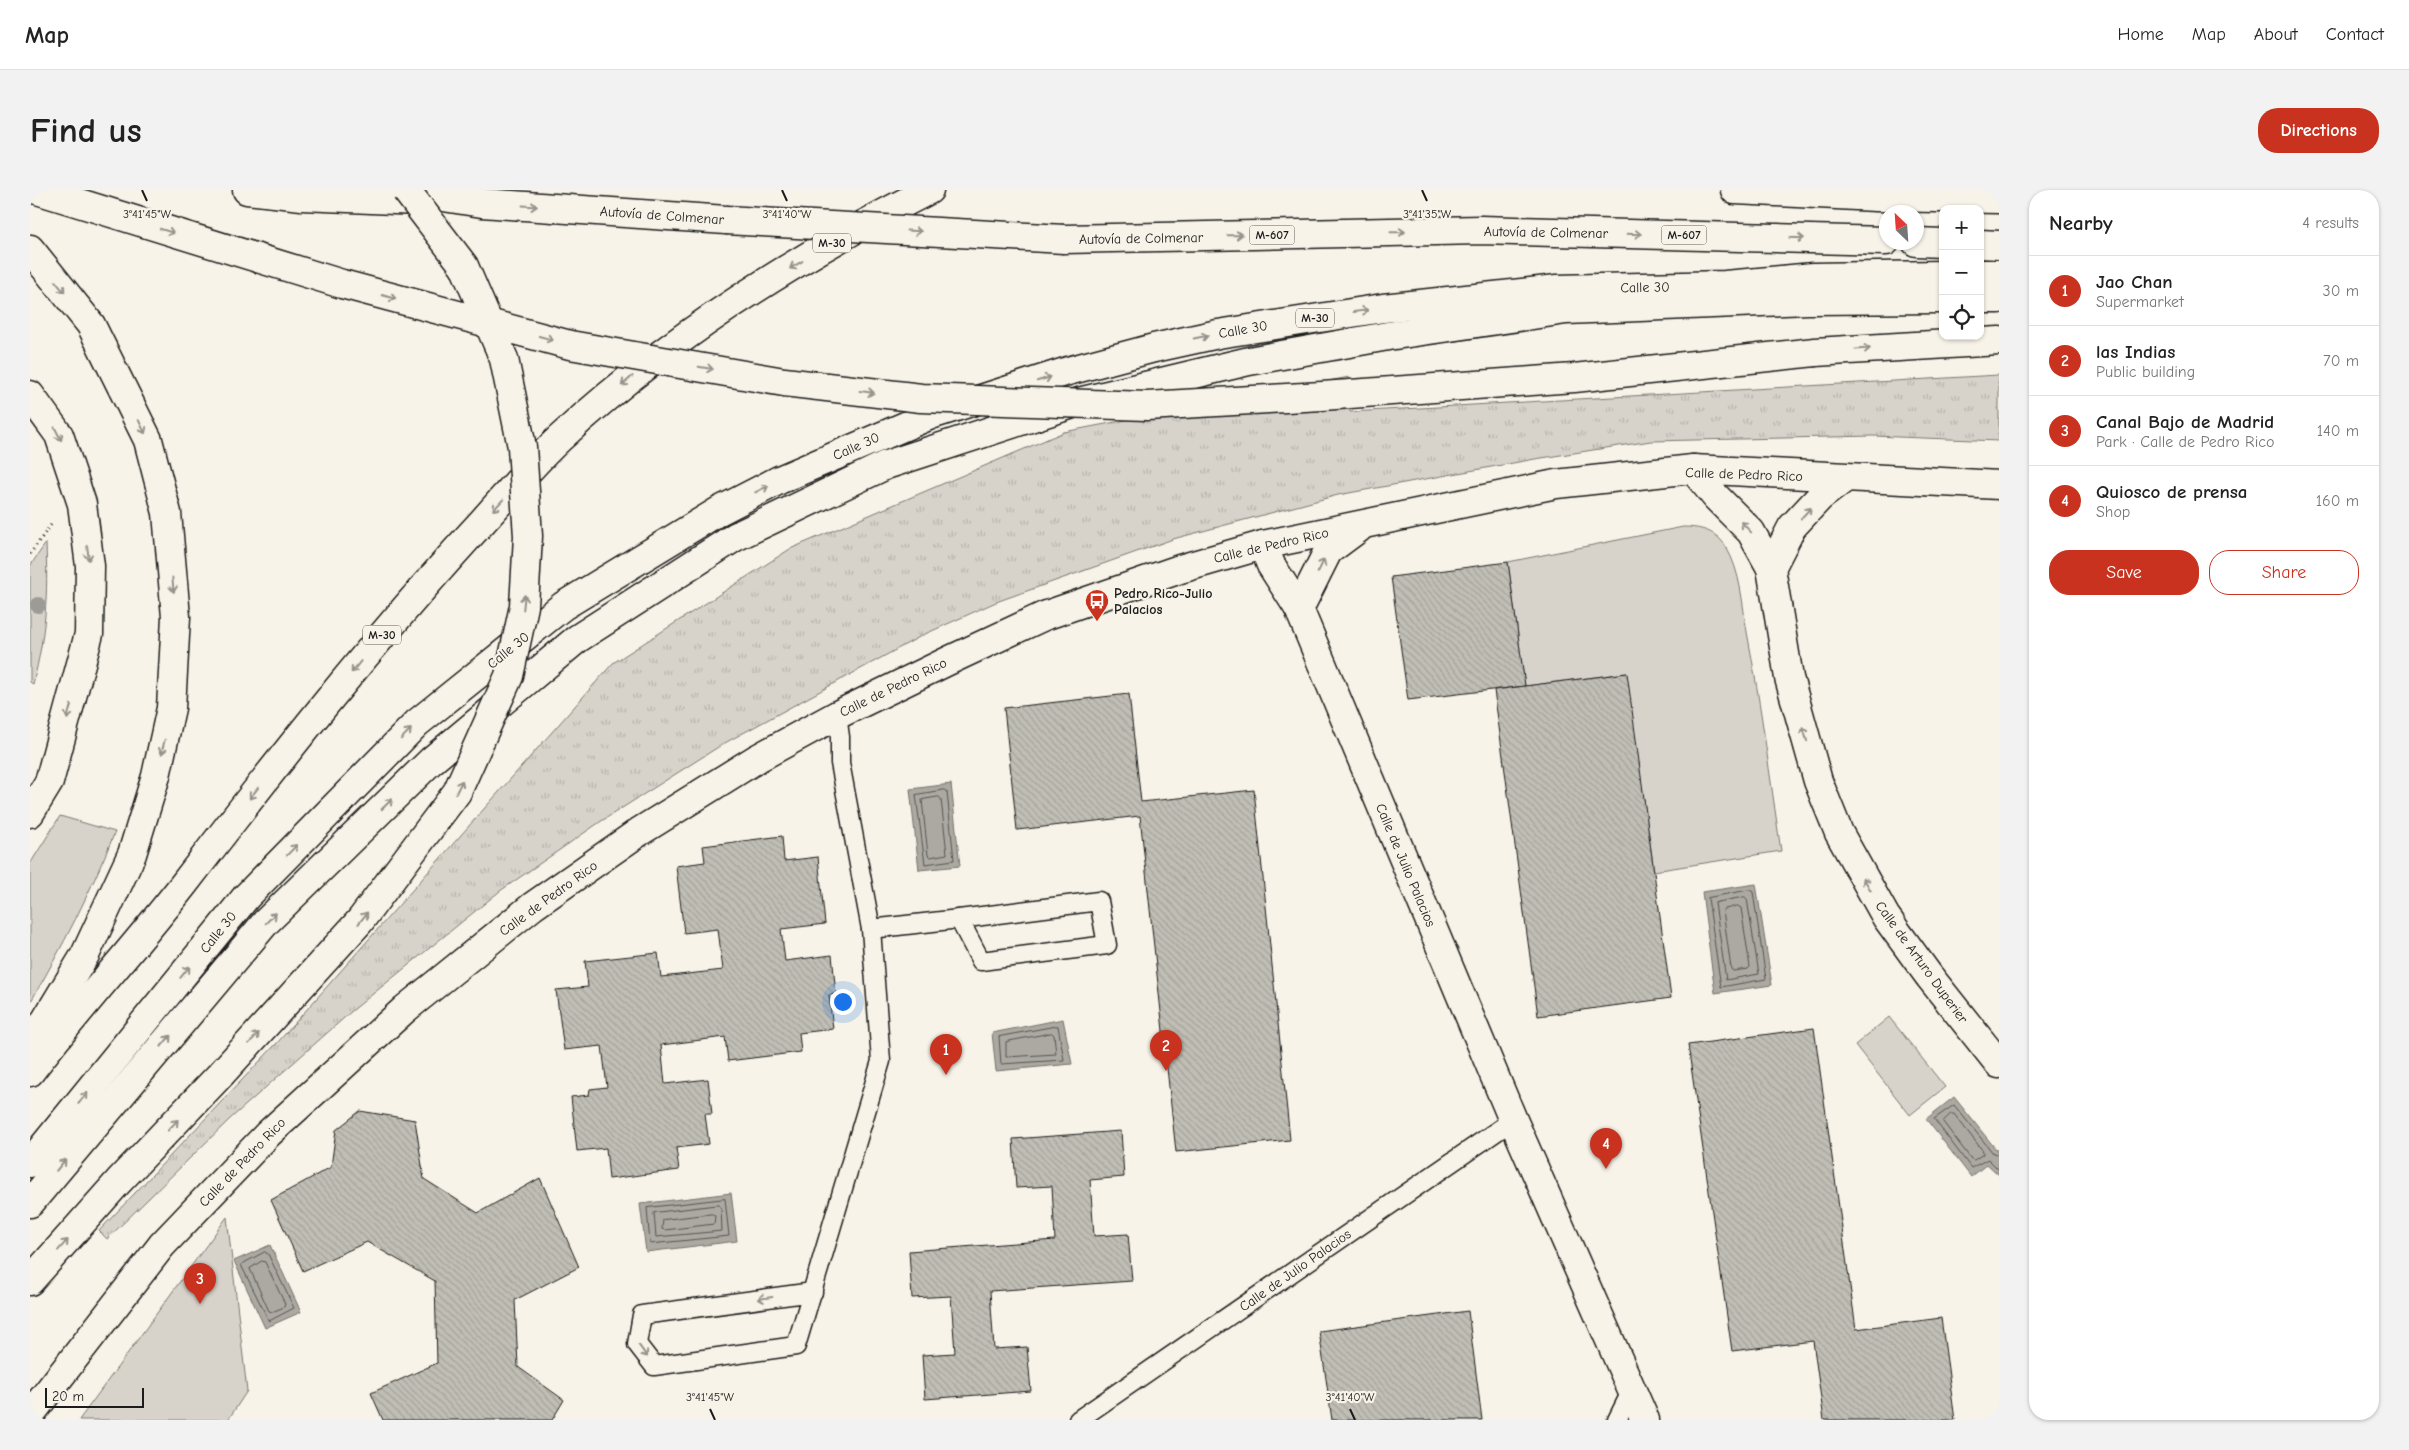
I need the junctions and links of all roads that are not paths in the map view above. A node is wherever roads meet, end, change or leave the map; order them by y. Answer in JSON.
{"nodes":[{"id":1,"x":37,"y":190,"type":"edge"},
{"id":2,"x":247,"y":190,"type":"edge"},
{"id":3,"x":398,"y":190,"type":"edge"},
{"id":4,"x":406,"y":190,"type":"edge"},
{"id":5,"x":929,"y":190,"type":"edge"},
{"id":6,"x":1735,"y":190,"type":"edge"},
{"id":7,"x":1876,"y":197,"type":"junction"},
{"id":8,"x":1999,"y":199,"type":"edge"},
{"id":9,"x":482,"y":203,"type":"junction"},
{"id":10,"x":1943,"y":205,"type":"edge"},
{"id":11,"x":1984,"y":210,"type":"edge"},
{"id":12,"x":1999,"y":212,"type":"edge"},
{"id":13,"x":1879,"y":241,"type":"edge"},
{"id":14,"x":1924,"y":242,"type":"edge"},
{"id":15,"x":1939,"y":243,"type":"edge"},
{"id":16,"x":1984,"y":244,"type":"edge"},
{"id":17,"x":1999,"y":244,"type":"edge"},
{"id":18,"x":30,"y":249,"type":"edge"},
{"id":19,"x":1984,"y":274,"type":"edge"},
{"id":20,"x":1999,"y":274,"type":"edge"},
{"id":21,"x":1939,"y":275,"type":"edge"},
{"id":22,"x":1984,"y":299,"type":"edge"},
{"id":23,"x":1999,"y":299,"type":"edge"},
{"id":24,"x":1939,"y":300,"type":"edge"},
{"id":25,"x":1999,"y":341,"type":"edge"},
{"id":26,"x":30,"y":395,"type":"edge"},
{"id":27,"x":1693,"y":469,"type":"junction"},
{"id":28,"x":1845,"y":478,"type":"junction"},
{"id":29,"x":1999,"y":485,"type":"edge"},
{"id":30,"x":1362,"y":524,"type":"junction"},
{"id":31,"x":1263,"y":545,"type":"junction"},
{"id":32,"x":1771,"y":568,"type":"junction"},
{"id":33,"x":1299,"y":610,"type":"junction"},
{"id":34,"x":837,"y":715,"type":"junction"},
{"id":35,"x":30,"y":813,"type":"edge"},
{"id":36,"x":958,"y":919,"type":"junction"},
{"id":37,"x":871,"y":929,"type":"junction"},
{"id":38,"x":30,"y":1046,"type":"edge"},
{"id":39,"x":1999,"y":1064,"type":"edge"},
{"id":40,"x":30,"y":1072,"type":"edge"},
{"id":41,"x":1513,"y":1120,"type":"junction"},
{"id":42,"x":30,"y":1163,"type":"edge"},
{"id":43,"x":30,"y":1203,"type":"edge"},
{"id":44,"x":30,"y":1281,"type":"edge"},
{"id":45,"x":813,"y":1292,"type":"junction"},
{"id":46,"x":1632,"y":1390,"type":"junction"},
{"id":47,"x":30,"y":1415,"type":"edge"},
{"id":48,"x":1078,"y":1420,"type":"edge"},
{"id":49,"x":1617,"y":1420,"type":"edge"},
{"id":50,"x":1645,"y":1420,"type":"edge"}],
"edges":[{"from":1,"to":25,"type":"main road","one_way":true,"bridge":true},
{"from":2,"to":9,"type":"main road"},
{"from":3,"to":9,"type":"main road","name":"Autovía de Colmenar","number":"M-607"},
{"from":44,"to":4,"type":"main road","one_way":true,"bridge":true},
{"from":5,"to":40,"type":"main road","number":"M-30","one_way":true},
{"from":6,"to":7,"type":"main road"},
{"from":7,"to":8,"type":"main road"},
{"from":7,"to":10,"type":"main road"},
{"from":9,"to":13,"type":"main road","name":"Autovía de Colmenar","number":"M-607","one_way":true,"bridge":true},
{"from":11,"to":12,"type":"main road"},
{"from":14,"to":15,"type":"main road"},
{"from":16,"to":17,"type":"main road"},
{"from":18,"to":38,"type":"main road","one_way":true},
{"from":19,"to":20,"type":"main road"},
{"from":42,"to":21,"type":"main road","name":"Calle 30","number":"M-30","one_way":true},
{"from":22,"to":23,"type":"main road"},
{"from":43,"to":24,"type":"main road","one_way":true},
{"from":26,"to":35,"type":"main road","one_way":true},
{"from":27,"to":28,"type":"main road","name":"Calle de Pedro Rico"},
{"from":27,"to":30,"type":"main road","name":"Calle de Pedro Rico"},
{"from":32,"to":27,"type":"main road","name":"Calle de Arturo Duperier","one_way":true},
{"from":28,"to":29,"type":"main road","name":"Calle de Pedro Rico"},
{"from":32,"to":28,"type":"main road","one_way":true},
{"from":30,"to":31,"type":"main road","name":"Calle de Pedro Rico"},
{"from":33,"to":30,"type":"main road","one_way":true},
{"from":31,"to":33,"type":"main road","name":"Calle de Julio Palacios"},
{"from":31,"to":34,"type":"main road","name":"Calle de Pedro Rico"},
{"from":39,"to":32,"type":"main road","name":"Calle de Arturo Duperier","one_way":true},
{"from":33,"to":41,"type":"main road","name":"Calle de Julio Palacios"},
{"from":34,"to":37,"type":"lane"},
{"from":34,"to":47,"type":"main road","name":"Calle de Pedro Rico"},
{"from":36,"to":36,"type":"lane"},
{"from":36,"to":37,"type":"lane"},
{"from":37,"to":45,"type":"lane"},
{"from":41,"to":46,"type":"main road","name":"Calle de Julio Palacios"},
{"from":41,"to":48,"type":"lane","name":"Calle de Julio Palacios"},
{"from":45,"to":45,"type":"lane","one_way":true},
{"from":46,"to":49,"type":"lane"},
{"from":46,"to":50,"type":"main road","name":"Calle de Julio Palacios"}]}
